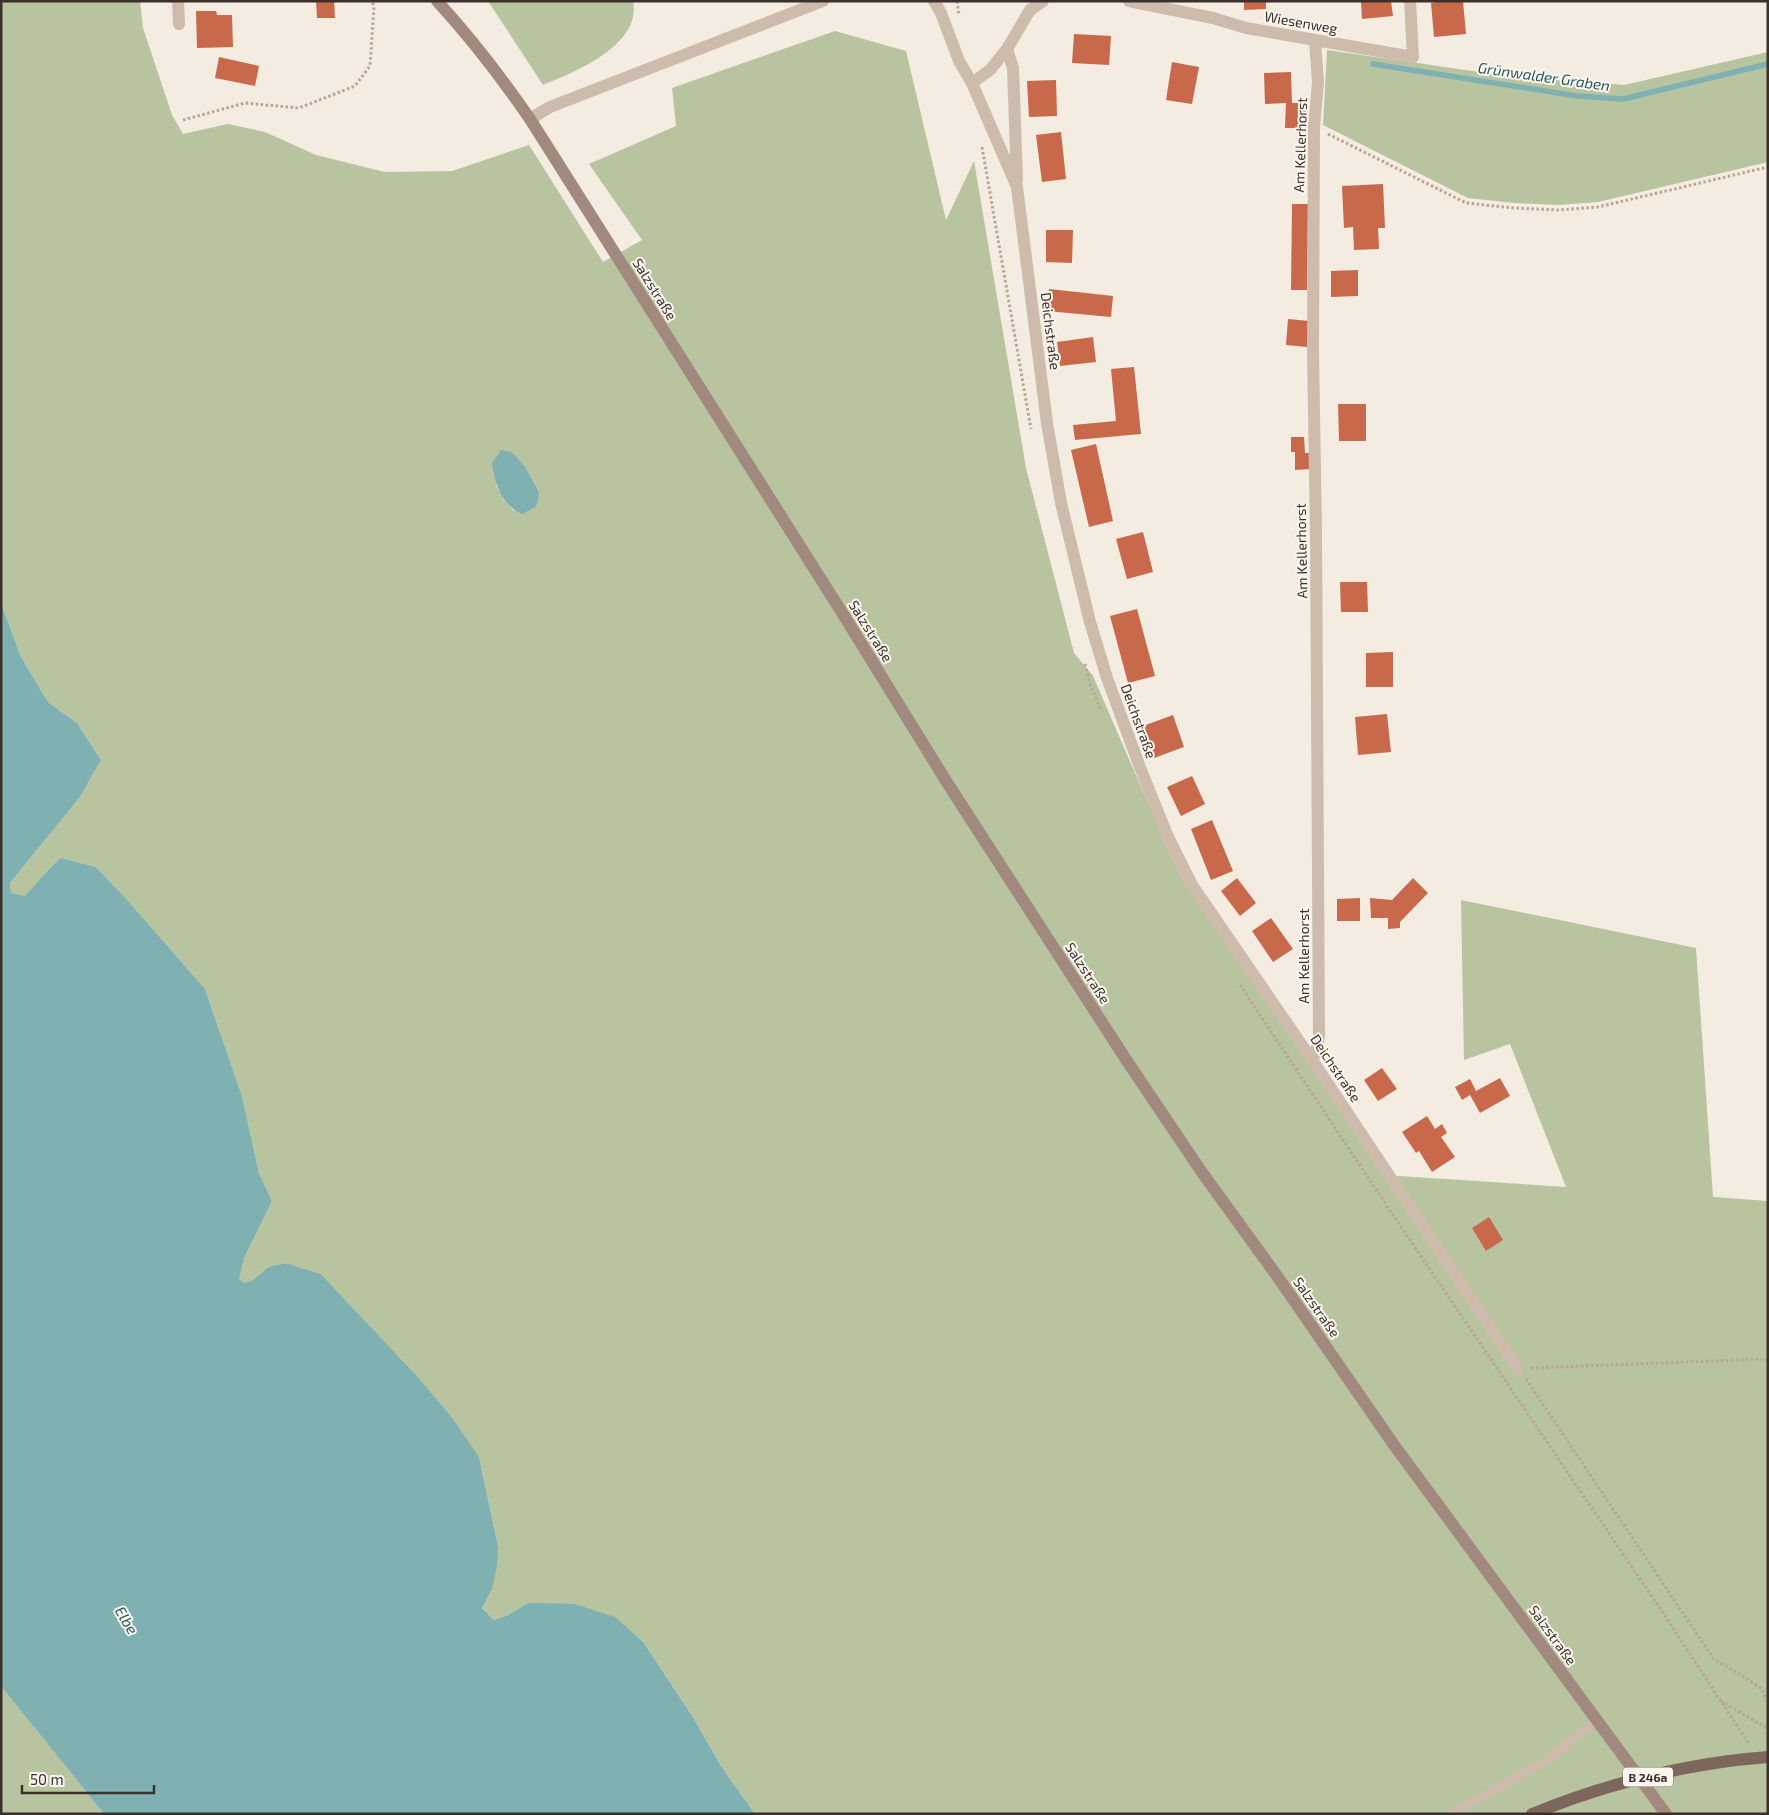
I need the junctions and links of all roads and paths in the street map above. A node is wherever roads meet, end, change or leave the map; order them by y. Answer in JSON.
{"nodes":[{"id":1,"x":178,"y":1,"type":"edge"},
{"id":2,"x":372,"y":1,"type":"edge"},
{"id":3,"x":437,"y":1,"type":"edge"},
{"id":4,"x":822,"y":1,"type":"edge"},
{"id":5,"x":934,"y":1,"type":"edge"},
{"id":6,"x":1043,"y":1,"type":"edge"},
{"id":7,"x":1130,"y":1,"type":"edge"},
{"id":8,"x":1410,"y":1,"type":"edge"},
{"id":9,"x":1194,"y":8,"type":"edge"},
{"id":10,"x":179,"y":24,"type":"dead end"},
{"id":11,"x":1315,"y":41,"type":"junction"},
{"id":12,"x":1007,"y":48,"type":"junction"},
{"id":13,"x":972,"y":83,"type":"junction"},
{"id":14,"x":530,"y":118,"type":"junction"},
{"id":15,"x":182,"y":120,"type":"dead end"},
{"id":16,"x":1314,"y":127,"type":"junction"},
{"id":17,"x":981,"y":139,"type":"dead end"},
{"id":18,"x":1768,"y":167,"type":"edge"},
{"id":19,"x":1017,"y":187,"type":"junction"},
{"id":20,"x":1032,"y":438,"type":"dead end"},
{"id":21,"x":1084,"y":658,"type":"dead end"},
{"id":22,"x":1103,"y":714,"type":"dead end"},
{"id":23,"x":1236,"y":978,"type":"dead end"},
{"id":24,"x":1312,"y":1060,"type":"junction"},
{"id":25,"x":1768,"y":1360,"type":"edge"},
{"id":26,"x":1518,"y":1368,"type":"junction"},
{"id":27,"x":1719,"y":1700,"type":"junction"},
{"id":28,"x":1768,"y":1704,"type":"edge"},
{"id":29,"x":1596,"y":1720,"type":"junction"},
{"id":30,"x":1768,"y":1729,"type":"edge"},
{"id":31,"x":1752,"y":1748,"type":"dead end"},
{"id":32,"x":1768,"y":1757,"type":"edge"},
{"id":33,"x":1451,"y":1814,"type":"edge"},
{"id":34,"x":1532,"y":1814,"type":"edge"},
{"id":35,"x":1666,"y":1814,"type":"edge"}],
"edges":[{"from":1,"to":10,"type":"street"},
{"from":2,"to":15,"type":"path"},
{"from":3,"to":14,"type":"street","name":"Salzstraße"},
{"from":4,"to":14,"type":"street"},
{"from":5,"to":13,"type":"street","name":"Deichstraße"},
{"from":6,"to":12,"type":"street"},
{"from":7,"to":9,"type":"street","name":"Wiesenweg"},
{"from":8,"to":11,"type":"street","name":"Wiesenweg"},
{"from":9,"to":11,"type":"street","name":"Wiesenweg"},
{"from":11,"to":16,"type":"street","name":"Am Kellerhorst"},
{"from":12,"to":13,"type":"street"},
{"from":12,"to":19,"type":"street"},
{"from":13,"to":19,"type":"street","name":"Deichstraße"},
{"from":14,"to":29,"type":"street","name":"Salzstraße"},
{"from":16,"to":18,"type":"path"},
{"from":16,"to":24,"type":"street","name":"Am Kellerhorst"},
{"from":17,"to":20,"type":"path"},
{"from":19,"to":24,"type":"street","name":"Deichstraße"},
{"from":21,"to":22,"type":"path"},
{"from":23,"to":27,"type":"path"},
{"from":24,"to":26,"type":"street","name":"Deichstraße"},
{"from":25,"to":26,"type":"path"},
{"from":26,"to":28,"type":"path"},
{"from":27,"to":30,"type":"path"},
{"from":27,"to":31,"type":"path"},
{"from":29,"to":33,"type":"lane"},
{"from":29,"to":35,"type":"street","name":"Salzstraße"},
{"from":32,"to":34,"type":"main road","number":"B 246a","bridge":true}]}
